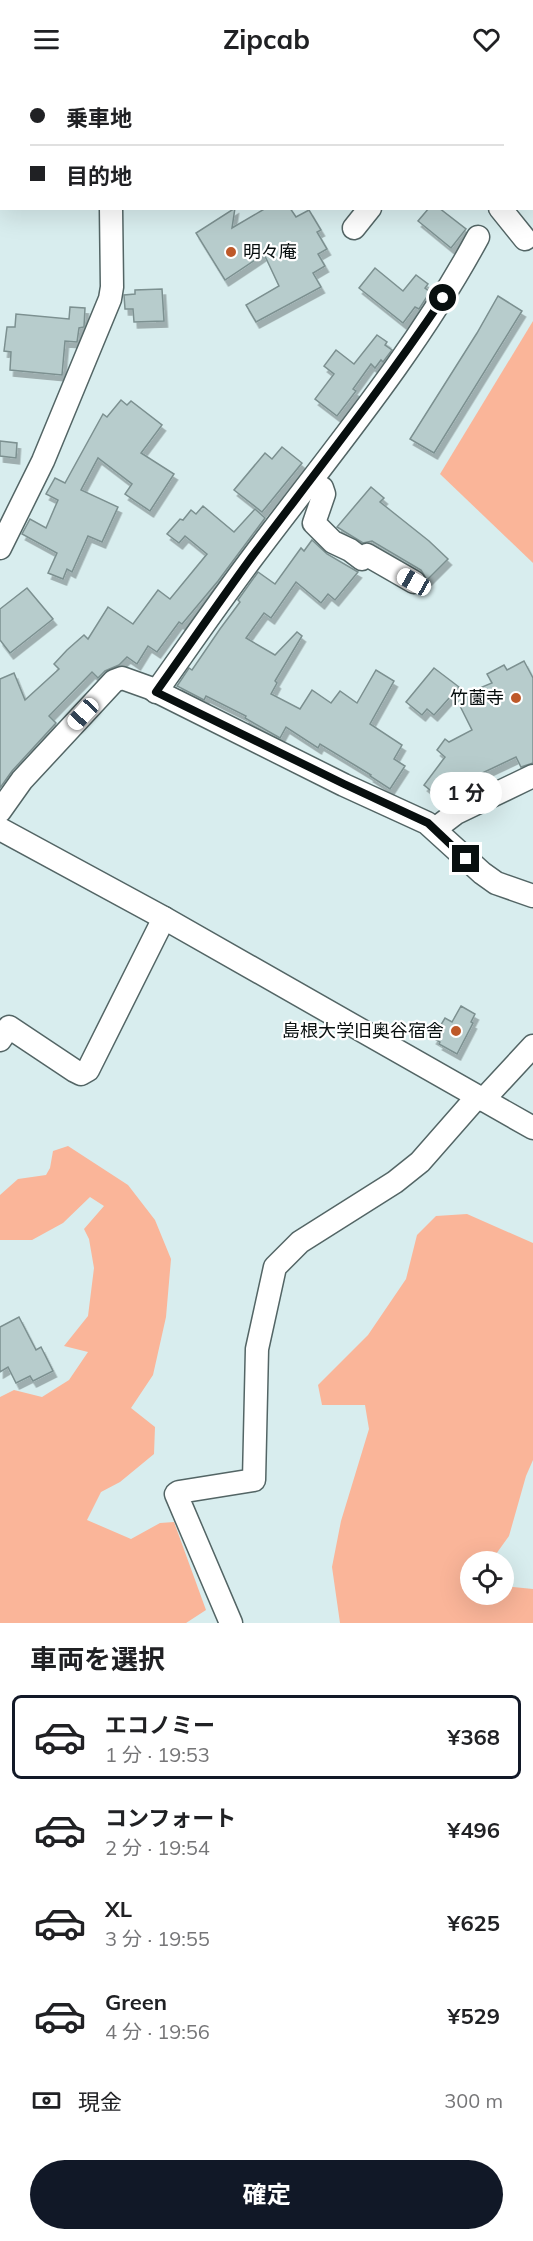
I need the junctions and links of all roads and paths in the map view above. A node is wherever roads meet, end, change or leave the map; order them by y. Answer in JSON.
{"nodes":[{"id":1,"x":111,"y":210,"type":"edge"},
{"id":2,"x":368,"y":210,"type":"edge"},
{"id":3,"x":502,"y":210,"type":"edge"},
{"id":4,"x":354,"y":228,"type":"dead end"},
{"id":5,"x":478,"y":237,"type":"dead end"},
{"id":6,"x":525,"y":239,"type":"dead end"},
{"id":7,"x":347,"y":459,"type":"dead end"},
{"id":8,"x":322,"y":488,"type":"junction"},
{"id":9,"x":0,"y":548,"type":"edge"},
{"id":10,"x":250,"y":560,"type":"junction"},
{"id":11,"x":414,"y":582,"type":"dead end"},
{"id":12,"x":156,"y":692,"type":"junction"},
{"id":13,"x":533,"y":776,"type":"edge"},
{"id":14,"x":0,"y":811,"type":"edge"},
{"id":15,"x":0,"y":829,"type":"edge"},
{"id":16,"x":435,"y":829,"type":"junction"},
{"id":17,"x":533,"y":896,"type":"edge"},
{"id":18,"x":164,"y":918,"type":"junction"},
{"id":19,"x":0,"y":1040,"type":"edge"},
{"id":20,"x":533,"y":1046,"type":"edge"},
{"id":21,"x":480,"y":1099,"type":"junction"},
{"id":22,"x":533,"y":1128,"type":"edge"},
{"id":23,"x":231,"y":1623,"type":"edge"}],
"edges":[{"from":1,"to":9,"type":"street"},
{"from":2,"to":4,"type":"street"},
{"from":3,"to":6,"type":"street"},
{"from":5,"to":10,"type":"street"},
{"from":7,"to":8,"type":"street"},
{"from":8,"to":10,"type":"street"},
{"from":8,"to":11,"type":"street"},
{"from":10,"to":12,"type":"street"},
{"from":12,"to":14,"type":"street"},
{"from":12,"to":16,"type":"street"},
{"from":13,"to":16,"type":"street"},
{"from":15,"to":18,"type":"street"},
{"from":16,"to":17,"type":"street"},
{"from":18,"to":19,"type":"street"},
{"from":18,"to":21,"type":"street"},
{"from":20,"to":21,"type":"street"},
{"from":21,"to":22,"type":"street"},
{"from":21,"to":23,"type":"street"}]}
